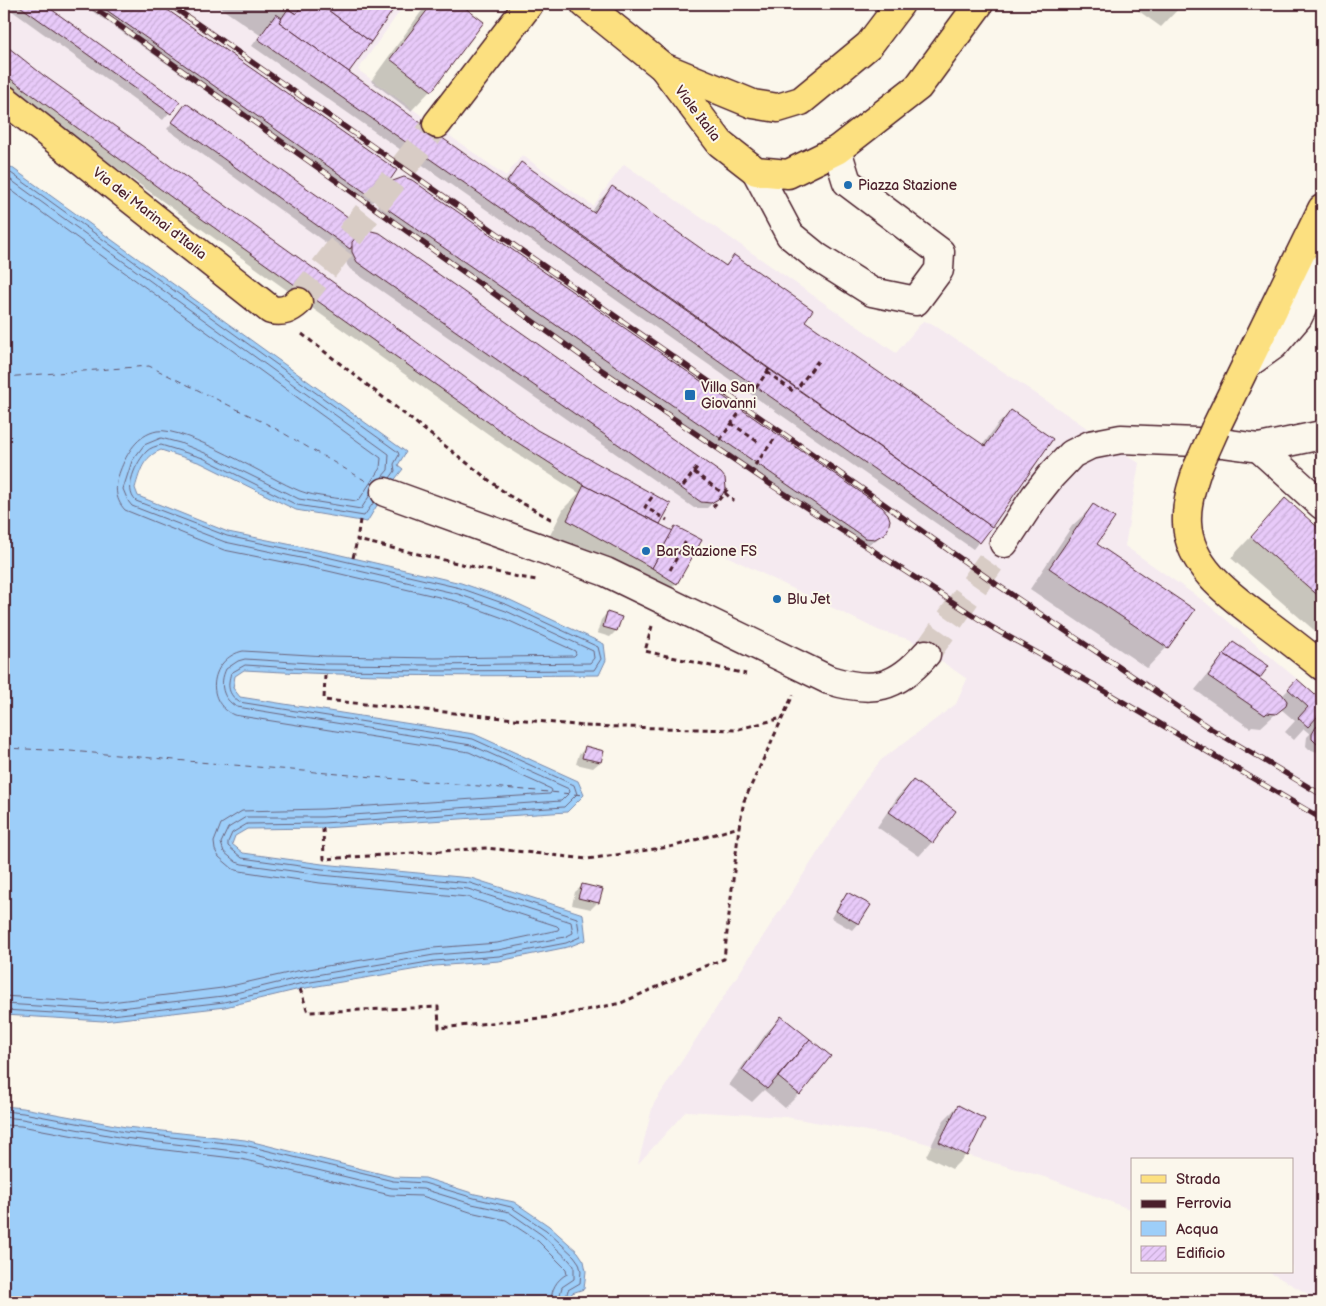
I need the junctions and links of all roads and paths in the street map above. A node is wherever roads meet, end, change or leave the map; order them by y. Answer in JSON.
{"nodes":[{"id":1,"x":529,"y":4,"type":"edge"},
{"id":2,"x":585,"y":4,"type":"edge"},
{"id":3,"x":900,"y":4,"type":"edge"},
{"id":4,"x":979,"y":4,"type":"edge"},
{"id":5,"x":663,"y":67,"type":"junction"},
{"id":6,"x":4,"y":99,"type":"edge"},
{"id":7,"x":437,"y":124,"type":"tunnel mouth"},
{"id":8,"x":837,"y":150,"type":"junction"},
{"id":9,"x":756,"y":171,"type":"junction"},
{"id":10,"x":1322,"y":209,"type":"edge"},
{"id":11,"x":1322,"y":268,"type":"edge"},
{"id":12,"x":298,"y":302,"type":"tunnel mouth"},
{"id":13,"x":271,"y":310,"type":"junction"},
{"id":14,"x":818,"y":361,"type":"dead end"},
{"id":15,"x":1246,"y":365,"type":"junction"},
{"id":16,"x":799,"y":386,"type":"dead end"},
{"id":17,"x":756,"y":388,"type":"dead end"},
{"id":18,"x":794,"y":392,"type":"dead end"},
{"id":19,"x":739,"y":413,"type":"dead end"},
{"id":20,"x":732,"y":424,"type":"junction"},
{"id":21,"x":1322,"y":435,"type":"edge"},
{"id":22,"x":776,"y":438,"type":"dead end"},
{"id":23,"x":720,"y":440,"type":"dead end"},
{"id":24,"x":758,"y":442,"type":"dead end"},
{"id":25,"x":1259,"y":448,"type":"junction"},
{"id":26,"x":699,"y":464,"type":"dead end"},
{"id":27,"x":755,"y":465,"type":"dead end"},
{"id":28,"x":694,"y":472,"type":"junction"},
{"id":29,"x":683,"y":486,"type":"dead end"},
{"id":30,"x":730,"y":486,"type":"dead end"},
{"id":31,"x":385,"y":492,"type":"dead end"},
{"id":32,"x":723,"y":492,"type":"junction"},
{"id":33,"x":652,"y":497,"type":"dead end"},
{"id":34,"x":734,"y":501,"type":"dead end"},
{"id":35,"x":1322,"y":505,"type":"edge"},
{"id":36,"x":713,"y":507,"type":"dead end"},
{"id":37,"x":360,"y":520,"type":"dead end"},
{"id":38,"x":667,"y":520,"type":"dead end"},
{"id":39,"x":558,"y":523,"type":"dead end"},
{"id":40,"x":687,"y":539,"type":"dead end"},
{"id":41,"x":357,"y":540,"type":"junction"},
{"id":42,"x":1004,"y":543,"type":"tunnel mouth"},
{"id":43,"x":353,"y":558,"type":"dead end"},
{"id":44,"x":669,"y":573,"type":"dead end"},
{"id":45,"x":541,"y":580,"type":"dead end"},
{"id":46,"x":660,"y":600,"type":"junction"},
{"id":47,"x":645,"y":624,"type":"dead end"},
{"id":48,"x":652,"y":628,"type":"junction"},
{"id":49,"x":926,"y":654,"type":"tunnel mouth"},
{"id":50,"x":1322,"y":666,"type":"edge"},
{"id":51,"x":325,"y":675,"type":"dead end"},
{"id":52,"x":750,"y":675,"type":"dead end"},
{"id":53,"x":794,"y":694,"type":"dead end"},
{"id":54,"x":783,"y":718,"type":"junction"},
{"id":55,"x":738,"y":827,"type":"junction"},
{"id":56,"x":323,"y":828,"type":"dead end"},
{"id":57,"x":300,"y":989,"type":"dead end"}],
"edges":[{"from":1,"to":7,"type":"main road"},
{"from":2,"to":5,"type":"main road"},
{"from":3,"to":5,"type":"main road","name":"Viale Italia"},
{"from":4,"to":8,"type":"main road"},
{"from":5,"to":9,"type":"main road","name":"Viale Italia"},
{"from":6,"to":13,"type":"main road","name":"Via dei Marinai d'Italia"},
{"from":8,"to":9,"type":"main road"},
{"from":8,"to":9,"type":"street"},
{"from":10,"to":15,"type":"main road"},
{"from":11,"to":15,"type":"street"},
{"from":12,"to":13,"type":"main road"},
{"from":13,"to":39,"type":"path"},
{"from":14,"to":16,"type":"path"},
{"from":15,"to":50,"type":"main road","bridge":true},
{"from":17,"to":18,"type":"path"},
{"from":19,"to":20,"type":"path"},
{"from":20,"to":23,"type":"path"},
{"from":20,"to":24,"type":"path"},
{"from":21,"to":25,"type":"street"},
{"from":22,"to":27,"type":"path"},
{"from":25,"to":35,"type":"street"},
{"from":25,"to":42,"type":"street"},
{"from":26,"to":28,"type":"path"},
{"from":28,"to":29,"type":"path"},
{"from":28,"to":32,"type":"path"},
{"from":30,"to":32,"type":"path"},
{"from":31,"to":46,"type":"street"},
{"from":32,"to":34,"type":"path"},
{"from":32,"to":36,"type":"path"},
{"from":33,"to":38,"type":"path"},
{"from":37,"to":41,"type":"path"},
{"from":40,"to":44,"type":"path"},
{"from":41,"to":43,"type":"path"},
{"from":41,"to":45,"type":"path"},
{"from":46,"to":48,"type":"path"},
{"from":46,"to":49,"type":"street"},
{"from":47,"to":48,"type":"path"},
{"from":48,"to":52,"type":"path"},
{"from":51,"to":54,"type":"path"},
{"from":53,"to":54,"type":"path"},
{"from":54,"to":55,"type":"path"},
{"from":55,"to":56,"type":"path"},
{"from":55,"to":57,"type":"path"}]}
